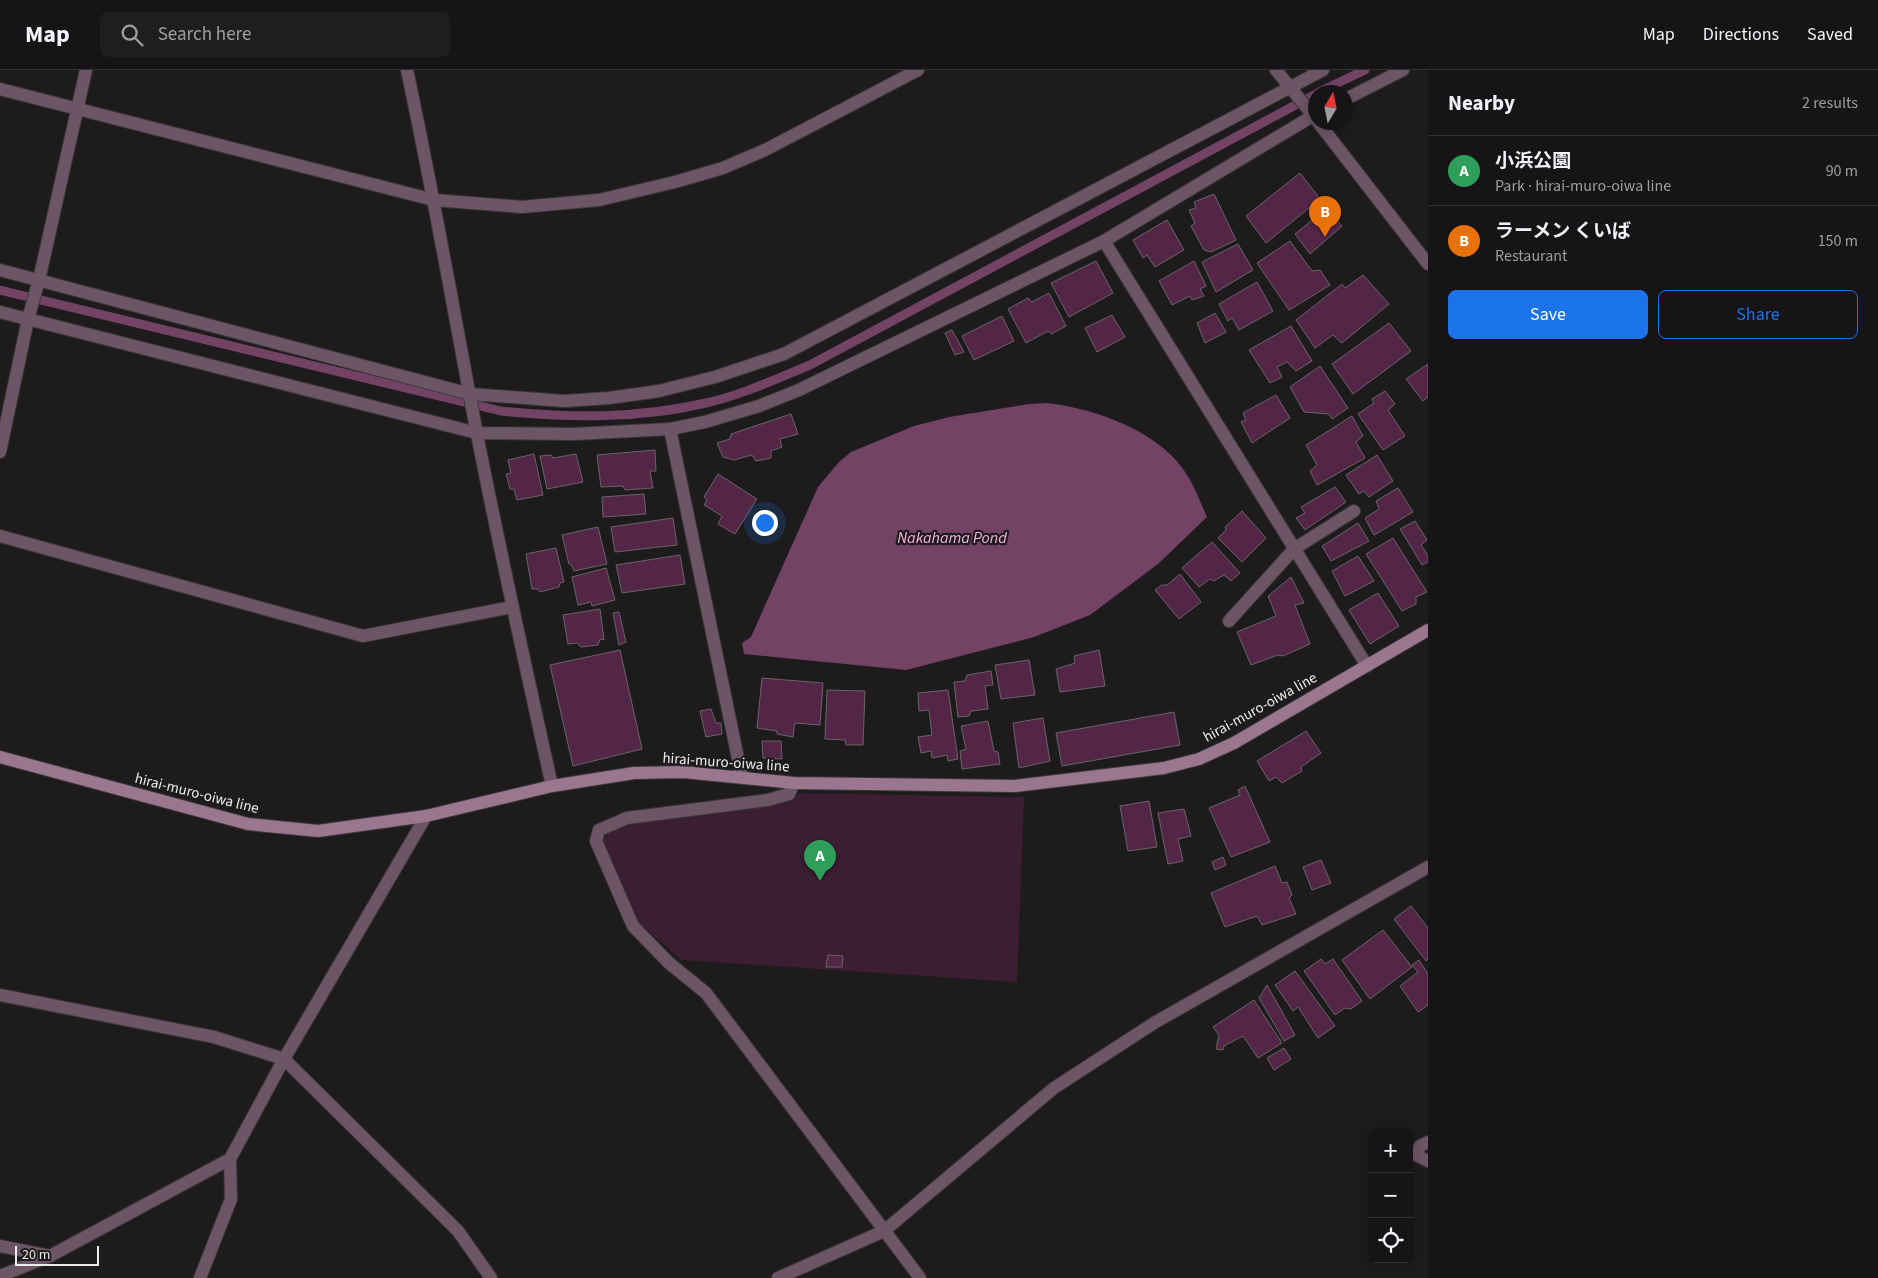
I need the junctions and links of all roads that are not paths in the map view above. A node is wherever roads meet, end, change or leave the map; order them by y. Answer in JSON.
{"nodes":[{"id":1,"x":86,"y":70,"type":"edge"},
{"id":2,"x":407,"y":70,"type":"edge"},
{"id":3,"x":918,"y":70,"type":"edge"},
{"id":4,"x":1276,"y":70,"type":"edge"},
{"id":5,"x":1323,"y":70,"type":"edge"},
{"id":6,"x":1403,"y":70,"type":"edge"},
{"id":7,"x":1289,"y":87,"type":"junction"},
{"id":8,"x":0,"y":89,"type":"edge"},
{"id":9,"x":1353,"y":95,"type":"edge"},
{"id":10,"x":77,"y":109,"type":"junction"},
{"id":11,"x":1308,"y":110,"type":"edge"},
{"id":12,"x":1308,"y":122,"type":"edge"},
{"id":13,"x":1324,"y":130,"type":"edge"},
{"id":14,"x":434,"y":200,"type":"junction"},
{"id":15,"x":1104,"y":241,"type":"junction"},
{"id":16,"x":1428,"y":264,"type":"edge"},
{"id":17,"x":0,"y":270,"type":"edge"},
{"id":18,"x":39,"y":280,"type":"junction"},
{"id":19,"x":0,"y":312,"type":"edge"},
{"id":20,"x":28,"y":319,"type":"junction"},
{"id":21,"x":470,"y":394,"type":"junction"},
{"id":22,"x":670,"y":429,"type":"junction"},
{"id":23,"x":477,"y":434,"type":"junction"},
{"id":24,"x":0,"y":452,"type":"edge"},
{"id":25,"x":1354,"y":511,"type":"dead end"},
{"id":26,"x":0,"y":536,"type":"edge"},
{"id":27,"x":1294,"y":549,"type":"junction"},
{"id":28,"x":512,"y":607,"type":"junction"},
{"id":29,"x":1229,"y":621,"type":"dead end"},
{"id":30,"x":1428,"y":630,"type":"edge"},
{"id":31,"x":1367,"y":666,"type":"junction"},
{"id":32,"x":0,"y":757,"type":"edge"},
{"id":33,"x":742,"y":778,"type":"junction"},
{"id":34,"x":794,"y":783,"type":"junction"},
{"id":35,"x":552,"y":786,"type":"junction"},
{"id":36,"x":426,"y":816,"type":"junction"},
{"id":37,"x":1428,"y":867,"type":"edge"},
{"id":38,"x":0,"y":994,"type":"edge"},
{"id":39,"x":284,"y":1059,"type":"junction"},
{"id":40,"x":1428,"y":1142,"type":"edge"},
{"id":41,"x":230,"y":1159,"type":"junction"},
{"id":42,"x":1428,"y":1161,"type":"edge"},
{"id":43,"x":884,"y":1231,"type":"junction"},
{"id":44,"x":0,"y":1246,"type":"edge"},
{"id":45,"x":50,"y":1256,"type":"junction"},
{"id":46,"x":0,"y":1276,"type":"edge"},
{"id":47,"x":200,"y":1278,"type":"edge"},
{"id":48,"x":491,"y":1278,"type":"edge"},
{"id":49,"x":778,"y":1278,"type":"edge"},
{"id":50,"x":920,"y":1278,"type":"edge"}],
"edges":[{"from":1,"to":10,"type":"street"},
{"from":2,"to":14,"type":"street"},
{"from":3,"to":14,"type":"street"},
{"from":4,"to":7,"type":"street"},
{"from":5,"to":7,"type":"street"},
{"from":6,"to":9,"type":"street"},
{"from":7,"to":11,"type":"street"},
{"from":7,"to":21,"type":"street"},
{"from":8,"to":10,"type":"street"},
{"from":10,"to":14,"type":"street"},
{"from":10,"to":18,"type":"street"},
{"from":12,"to":15,"type":"street"},
{"from":13,"to":16,"type":"street"},
{"from":14,"to":21,"type":"street"},
{"from":15,"to":22,"type":"street"},
{"from":15,"to":27,"type":"street"},
{"from":17,"to":18,"type":"street"},
{"from":18,"to":20,"type":"street"},
{"from":18,"to":21,"type":"street"},
{"from":19,"to":20,"type":"street"},
{"from":20,"to":23,"type":"street"},
{"from":20,"to":24,"type":"street"},
{"from":21,"to":23,"type":"street"},
{"from":22,"to":23,"type":"street"},
{"from":22,"to":33,"type":"street"},
{"from":23,"to":28,"type":"street"},
{"from":25,"to":27,"type":"street"},
{"from":26,"to":28,"type":"street"},
{"from":27,"to":29,"type":"street"},
{"from":27,"to":31,"type":"street"},
{"from":28,"to":35,"type":"street"},
{"from":30,"to":31,"type":"main road","name":"hirai-muro-oiwa line"},
{"from":31,"to":34,"type":"main road","name":"hirai-muro-oiwa line"},
{"from":32,"to":36,"type":"main road","name":"hirai-muro-oiwa line"},
{"from":33,"to":34,"type":"main road","name":"hirai-muro-oiwa line"},
{"from":33,"to":35,"type":"main road","name":"hirai-muro-oiwa line"},
{"from":34,"to":43,"type":"street"},
{"from":35,"to":36,"type":"main road","name":"hirai-muro-oiwa line"},
{"from":36,"to":39,"type":"street"},
{"from":37,"to":43,"type":"street"},
{"from":38,"to":39,"type":"street"},
{"from":39,"to":41,"type":"street"},
{"from":39,"to":48,"type":"street"},
{"from":40,"to":42,"type":"street"},
{"from":41,"to":45,"type":"street"},
{"from":41,"to":47,"type":"street"},
{"from":43,"to":49,"type":"street"},
{"from":43,"to":50,"type":"street"},
{"from":44,"to":45,"type":"street"},
{"from":45,"to":46,"type":"street"}]}
